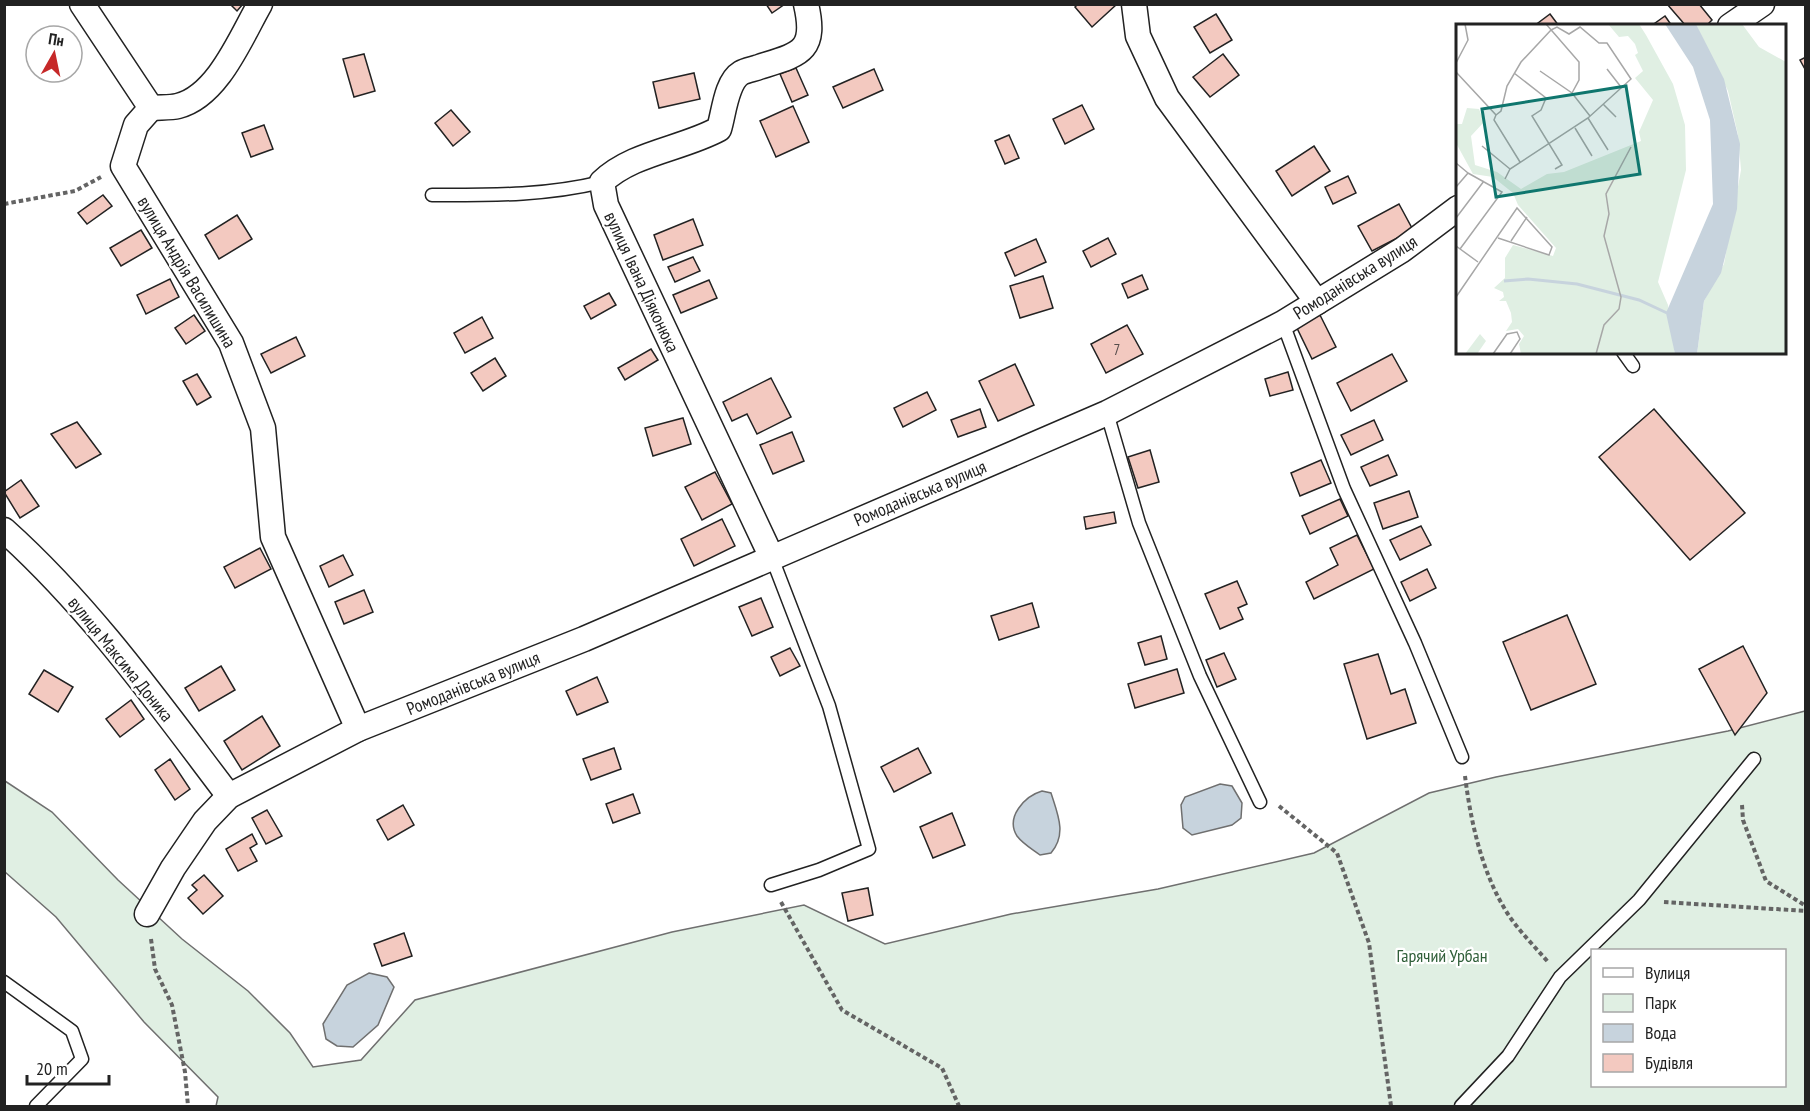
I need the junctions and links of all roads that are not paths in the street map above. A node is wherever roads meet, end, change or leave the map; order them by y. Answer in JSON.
{"nodes":[{"id":1,"x":82,"y":4,"type":"edge"},
{"id":2,"x":260,"y":4,"type":"edge"},
{"id":3,"x":806,"y":4,"type":"edge"},
{"id":4,"x":1134,"y":4,"type":"edge"},
{"id":5,"x":1757,"y":6,"type":"edge"},
{"id":6,"x":1733,"y":24,"type":"edge"},
{"id":7,"x":151,"y":108,"type":"junction"},
{"id":8,"x":602,"y":182,"type":"junction"},
{"id":9,"x":432,"y":195,"type":"dead end"},
{"id":10,"x":1456,"y":210,"type":"edge"},
{"id":11,"x":1317,"y":302,"type":"junction"},
{"id":12,"x":1283,"y":322,"type":"junction"},
{"id":13,"x":1624,"y":354,"type":"edge"},
{"id":14,"x":1633,"y":366,"type":"dead end"},
{"id":15,"x":1107,"y":413,"type":"junction"},
{"id":16,"x":4,"y":530,"type":"edge"},
{"id":17,"x":772,"y":558,"type":"junction"},
{"id":18,"x":358,"y":729,"type":"junction"},
{"id":19,"x":1462,"y":758,"type":"road end"},
{"id":20,"x":1754,"y":759,"type":"dead end"},
{"id":21,"x":229,"y":796,"type":"junction"},
{"id":22,"x":1260,"y":802,"type":"road end"},
{"id":23,"x":771,"y":885,"type":"road end"},
{"id":24,"x":147,"y":914,"type":"road end"},
{"id":25,"x":4,"y":982,"type":"edge"},
{"id":26,"x":36,"y":1107,"type":"edge"},
{"id":27,"x":1461,"y":1107,"type":"edge"}],
"edges":[{"from":1,"to":7,"type":"street"},
{"from":2,"to":7,"type":"street"},
{"from":3,"to":8,"type":"street"},
{"from":4,"to":11,"type":"street"},
{"from":5,"to":6,"type":"street"},
{"from":7,"to":18,"type":"street","name":"вулиця Андрія Василишина"},
{"from":8,"to":9,"type":"lane"},
{"from":8,"to":17,"type":"street","name":"вулиця Івана Діяконюка"},
{"from":10,"to":11,"type":"street","name":"Ромоданівська вулиця"},
{"from":11,"to":12,"type":"street","name":"Ромоданівська вулиця"},
{"from":12,"to":15,"type":"street","name":"Ромоданівська вулиця"},
{"from":12,"to":19,"type":"lane"},
{"from":13,"to":14,"type":"lane"},
{"from":15,"to":17,"type":"street","name":"Ромоданівська вулиця"},
{"from":15,"to":22,"type":"lane"},
{"from":16,"to":21,"type":"street","name":"вулиця Максима Доника"},
{"from":17,"to":18,"type":"street","name":"Ромоданівська вулиця"},
{"from":17,"to":23,"type":"lane"},
{"from":18,"to":21,"type":"street","name":"Ромоданівська вулиця"},
{"from":20,"to":27,"type":"lane"},
{"from":21,"to":24,"type":"street","name":"Ромоданівська вулиця"},
{"from":25,"to":26,"type":"lane"}]}
